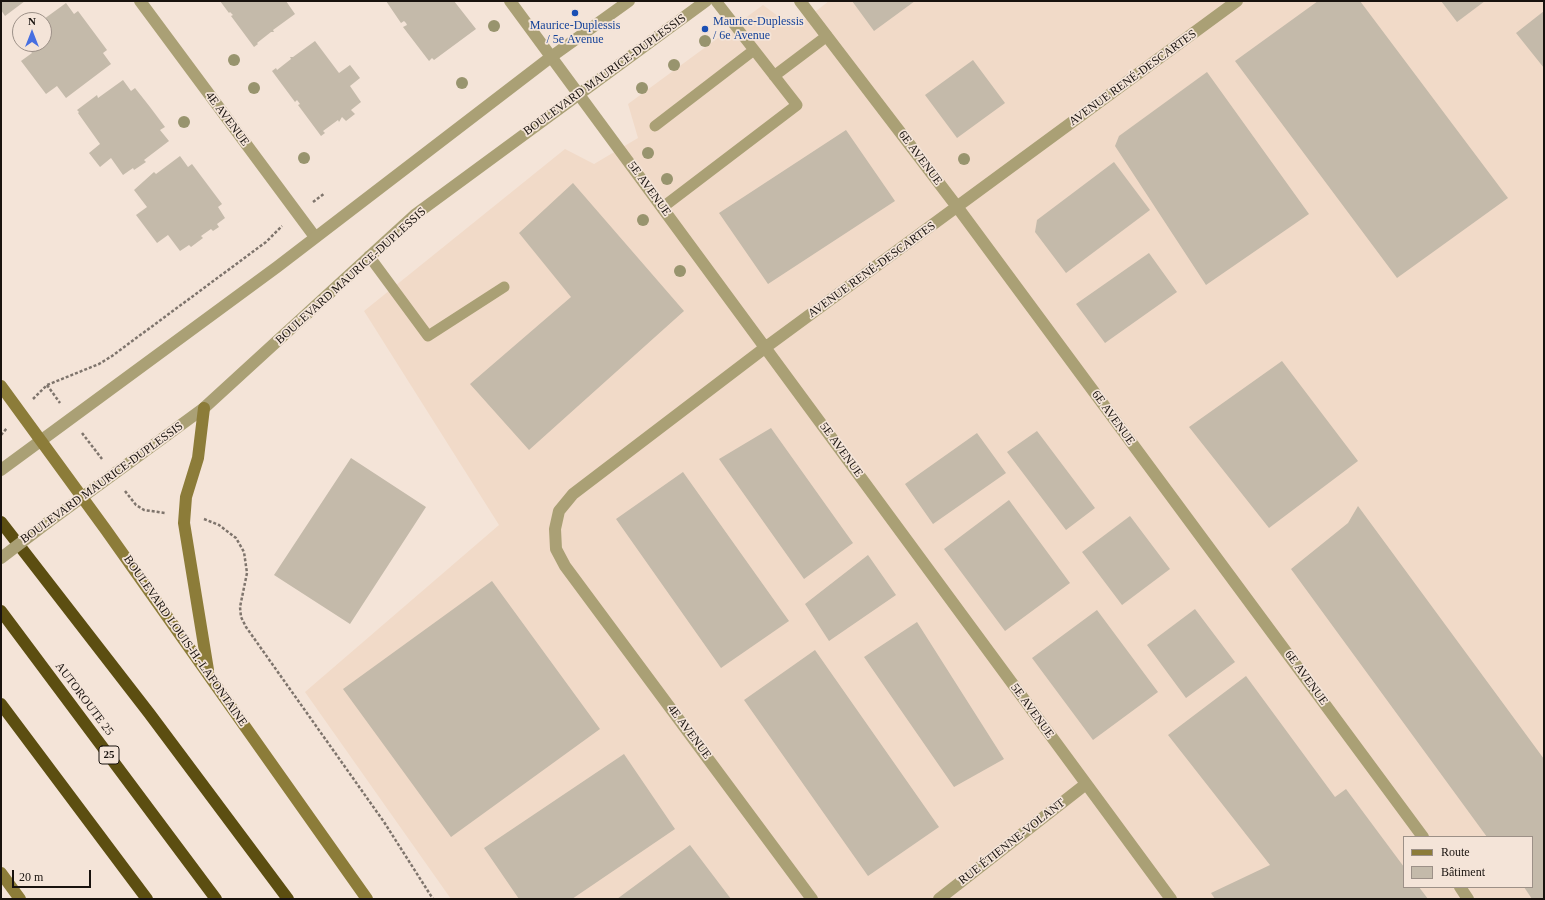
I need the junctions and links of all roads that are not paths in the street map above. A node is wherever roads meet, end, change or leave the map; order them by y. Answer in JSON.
{"nodes":[{"id":1,"x":140,"y":1,"type":"edge"},
{"id":2,"x":510,"y":1,"type":"edge"},
{"id":3,"x":628,"y":1,"type":"edge"},
{"id":4,"x":706,"y":1,"type":"edge"},
{"id":5,"x":716,"y":1,"type":"edge"},
{"id":6,"x":800,"y":1,"type":"edge"},
{"id":7,"x":1237,"y":1,"type":"edge"},
{"id":8,"x":827,"y":36,"type":"junction"},
{"id":9,"x":754,"y":50,"type":"junction"},
{"id":10,"x":551,"y":57,"type":"junction"},
{"id":11,"x":774,"y":76,"type":"junction"},
{"id":12,"x":580,"y":94,"type":"junction"},
{"id":13,"x":655,"y":126,"type":"dead end"},
{"id":14,"x":663,"y":207,"type":"junction"},
{"id":15,"x":958,"y":208,"type":"junction"},
{"id":16,"x":315,"y":237,"type":"junction"},
{"id":17,"x":368,"y":256,"type":"junction"},
{"id":18,"x":504,"y":287,"type":"dead end"},
{"id":19,"x":766,"y":347,"type":"junction"},
{"id":20,"x":1,"y":386,"type":"edge"},
{"id":21,"x":204,"y":408,"type":"junction"},
{"id":22,"x":40,"y":441,"type":"junction"},
{"id":23,"x":3,"y":468,"type":"edge"},
{"id":24,"x":82,"y":497,"type":"junction"},
{"id":25,"x":1,"y":522,"type":"edge"},
{"id":26,"x":1,"y":558,"type":"edge"},
{"id":27,"x":565,"y":566,"type":"joint"},
{"id":28,"x":1,"y":611,"type":"edge"},
{"id":29,"x":208,"y":673,"type":"junction"},
{"id":30,"x":1,"y":704,"type":"edge"},
{"id":31,"x":1086,"y":784,"type":"junction"},
{"id":32,"x":1422,"y":836,"type":"edge"},
{"id":33,"x":1,"y":873,"type":"edge"},
{"id":34,"x":1461,"y":888,"type":"edge"},
{"id":35,"x":20,"y":899,"type":"edge"},
{"id":36,"x":147,"y":899,"type":"edge"},
{"id":37,"x":216,"y":899,"type":"edge"},
{"id":38,"x":288,"y":899,"type":"edge"},
{"id":39,"x":367,"y":899,"type":"edge"},
{"id":40,"x":812,"y":899,"type":"edge"},
{"id":41,"x":939,"y":899,"type":"edge"},
{"id":42,"x":1170,"y":899,"type":"edge"},
{"id":43,"x":1468,"y":899,"type":"edge"}],
"edges":[{"from":1,"to":16,"type":"street","name":"4E AVENUE"},
{"from":2,"to":10,"type":"street","name":"5E AVENUE"},
{"from":3,"to":10,"type":"street"},
{"from":4,"to":12,"type":"street","name":"BOULEVARD MAURICE-DUPLESSIS"},
{"from":5,"to":9,"type":"lane"},
{"from":6,"to":8,"type":"street","name":"6E AVENUE"},
{"from":7,"to":15,"type":"street","name":"AVENUE RENÉ-DESCARTES"},
{"from":8,"to":11,"type":"lane"},
{"from":8,"to":15,"type":"street","name":"6E AVENUE"},
{"from":9,"to":11,"type":"lane"},
{"from":9,"to":13,"type":"lane"},
{"from":10,"to":12,"type":"street","name":"5E AVENUE"},
{"from":10,"to":16,"type":"street"},
{"from":11,"to":14,"type":"lane"},
{"from":12,"to":14,"type":"street","name":"5E AVENUE"},
{"from":12,"to":17,"type":"street","name":"BOULEVARD MAURICE-DUPLESSIS"},
{"from":14,"to":19,"type":"street","name":"5E AVENUE"},
{"from":15,"to":19,"type":"street","name":"AVENUE RENÉ-DESCARTES"},
{"from":15,"to":32,"type":"street","name":"6E AVENUE"},
{"from":16,"to":22,"type":"street"},
{"from":17,"to":18,"type":"lane"},
{"from":17,"to":21,"type":"street","name":"BOULEVARD MAURICE-DUPLESSIS"},
{"from":19,"to":27,"type":"street","name":"AVENUE RENÉ-DESCARTES"},
{"from":19,"to":31,"type":"street","name":"5E AVENUE"},
{"from":20,"to":22,"type":"main road","name":"BOULEVARD LOUIS-H.-LAFONTAINE"},
{"from":21,"to":24,"type":"street","name":"BOULEVARD MAURICE-DUPLESSIS"},
{"from":21,"to":29,"type":"main road"},
{"from":22,"to":23,"type":"street"},
{"from":22,"to":24,"type":"main road","name":"BOULEVARD LOUIS-H.-LAFONTAINE"},
{"from":24,"to":26,"type":"street","name":"BOULEVARD MAURICE-DUPLESSIS","bridge":true},
{"from":24,"to":29,"type":"main road","name":"BOULEVARD LOUIS-H.-LAFONTAINE"},
{"from":25,"to":38,"type":"highway"},
{"from":27,"to":40,"type":"street","name":"4E AVENUE"},
{"from":28,"to":37,"type":"highway","name":"AUTOROUTE 25","number":"25"},
{"from":29,"to":39,"type":"main road","name":"BOULEVARD LOUIS-H.-LAFONTAINE"},
{"from":30,"to":36,"type":"highway"},
{"from":31,"to":41,"type":"street","name":"RUE ÉTIENNE-VOLANT"},
{"from":31,"to":42,"type":"street","name":"5E AVENUE"},
{"from":33,"to":35,"type":"main road"},
{"from":34,"to":43,"type":"street"}]}
